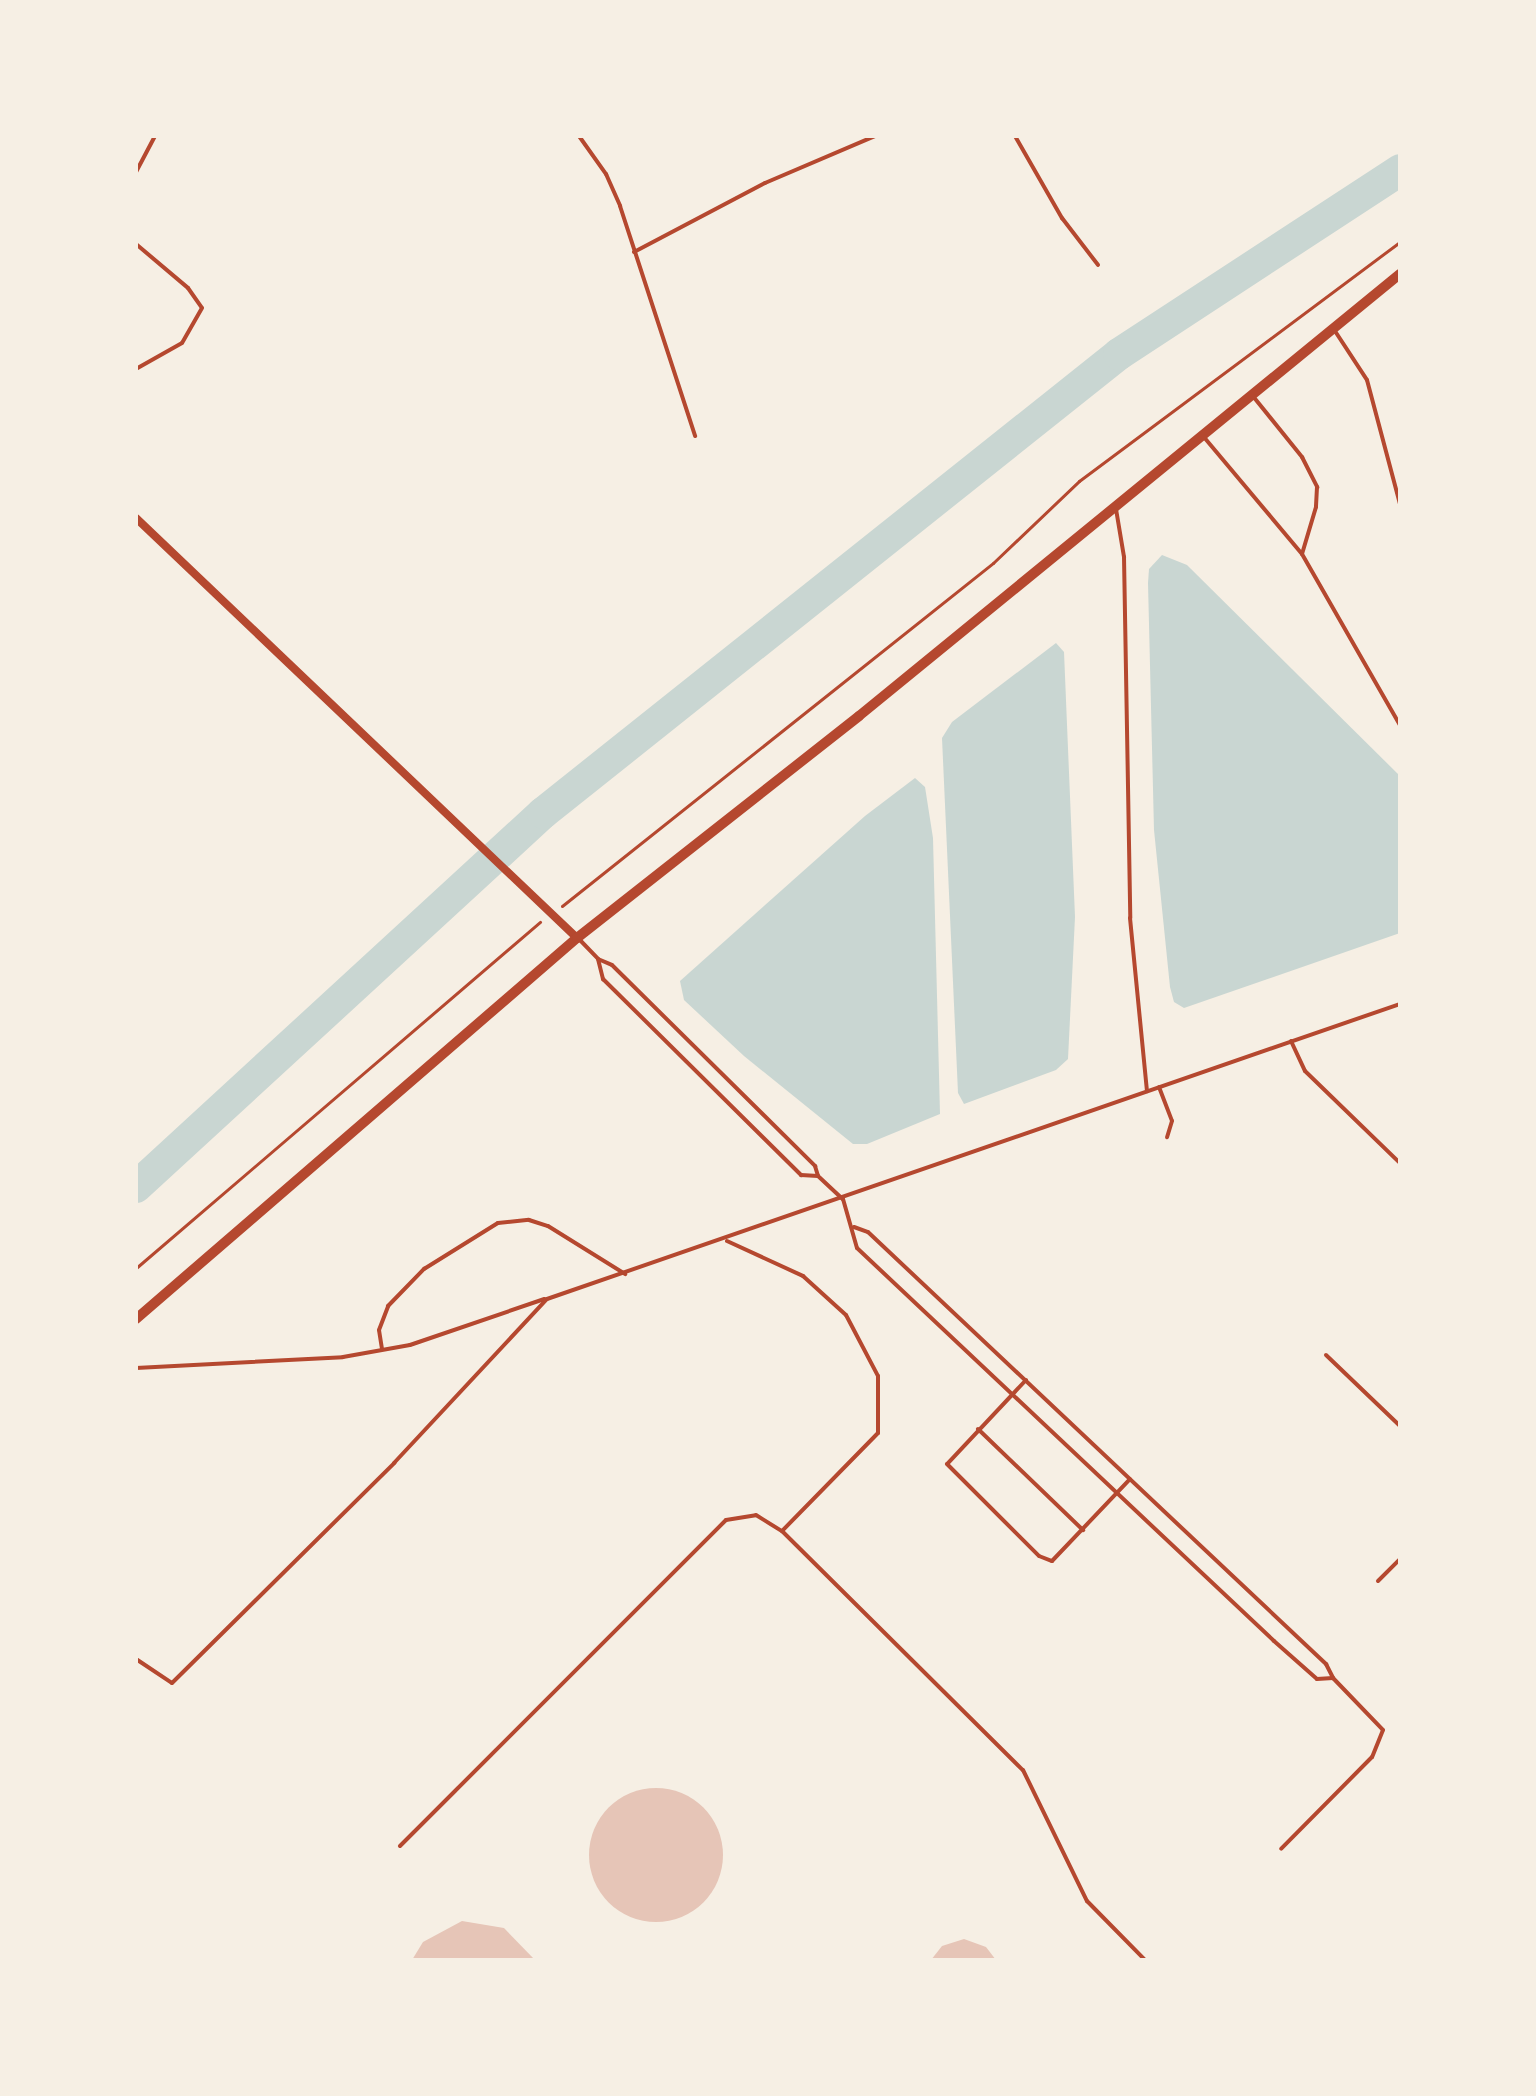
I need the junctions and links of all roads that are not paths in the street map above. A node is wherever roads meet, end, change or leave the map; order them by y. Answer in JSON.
{"nodes":[{"id":1,"x":155,"y":136,"type":"edge"},
{"id":2,"x":579,"y":136,"type":"edge"},
{"id":3,"x":875,"y":136,"type":"edge"},
{"id":4,"x":1015,"y":136,"type":"edge"},
{"id":5,"x":136,"y":172,"type":"edge"},
{"id":6,"x":136,"y":244,"type":"edge"},
{"id":7,"x":634,"y":252,"type":"junction"},
{"id":8,"x":1098,"y":265,"type":"dead end"},
{"id":9,"x":1400,"y":274,"type":"edge"},
{"id":10,"x":1331,"y":326,"type":"junction"},
{"id":11,"x":136,"y":369,"type":"edge"},
{"id":12,"x":1250,"y":393,"type":"junction"},
{"id":13,"x":1201,"y":434,"type":"junction"},
{"id":14,"x":695,"y":436,"type":"dead end"},
{"id":15,"x":1115,"y":503,"type":"junction"},
{"id":16,"x":1400,"y":504,"type":"edge"},
{"id":17,"x":136,"y":518,"type":"edge"},
{"id":18,"x":1302,"y":554,"type":"junction"},
{"id":19,"x":1400,"y":725,"type":"edge"},
{"id":20,"x":577,"y":938,"type":"junction"},
{"id":21,"x":598,"y":959,"type":"junction"},
{"id":22,"x":1400,"y":1004,"type":"edge"},
{"id":23,"x":1291,"y":1041,"type":"junction"},
{"id":24,"x":1159,"y":1087,"type":"junction"},
{"id":25,"x":1147,"y":1091,"type":"junction"},
{"id":26,"x":1167,"y":1137,"type":"dead end"},
{"id":27,"x":1400,"y":1163,"type":"edge"},
{"id":28,"x":818,"y":1176,"type":"junction"},
{"id":29,"x":843,"y":1199,"type":"junction"},
{"id":30,"x":854,"y":1227,"type":"junction"},
{"id":31,"x":726,"y":1240,"type":"junction"},
{"id":32,"x":626,"y":1275,"type":"junction"},
{"id":33,"x":547,"y":1299,"type":"junction"},
{"id":34,"x":136,"y":1319,"type":"edge"},
{"id":35,"x":382,"y":1349,"type":"junction"},
{"id":36,"x":1326,"y":1355,"type":"dead end"},
{"id":37,"x":136,"y":1368,"type":"edge"},
{"id":38,"x":1026,"y":1380,"type":"junction"},
{"id":39,"x":1011,"y":1396,"type":"junction"},
{"id":40,"x":1400,"y":1426,"type":"edge"},
{"id":41,"x":978,"y":1428,"type":"junction"},
{"id":42,"x":1130,"y":1479,"type":"junction"},
{"id":43,"x":1117,"y":1495,"type":"junction"},
{"id":44,"x":1083,"y":1530,"type":"junction"},
{"id":45,"x":782,"y":1531,"type":"junction"},
{"id":46,"x":1400,"y":1559,"type":"edge"},
{"id":47,"x":1378,"y":1581,"type":"dead end"},
{"id":48,"x":136,"y":1659,"type":"edge"},
{"id":49,"x":1333,"y":1678,"type":"junction"},
{"id":50,"x":400,"y":1846,"type":"dead end"},
{"id":51,"x":1281,"y":1849,"type":"dead end"},
{"id":52,"x":1145,"y":1960,"type":"edge"}],
"edges":[{"from":1,"to":5,"type":"lane"},
{"from":2,"to":7,"type":"lane"},
{"from":3,"to":7,"type":"lane"},
{"from":4,"to":8,"type":"lane"},
{"from":6,"to":11,"type":"lane"},
{"from":7,"to":14,"type":"lane"},
{"from":9,"to":10,"type":"street"},
{"from":10,"to":12,"type":"street"},
{"from":10,"to":16,"type":"lane"},
{"from":12,"to":13,"type":"street"},
{"from":12,"to":18,"type":"lane"},
{"from":13,"to":15,"type":"street"},
{"from":13,"to":18,"type":"lane"},
{"from":15,"to":20,"type":"street"},
{"from":15,"to":25,"type":"lane"},
{"from":17,"to":20,"type":"street"},
{"from":18,"to":19,"type":"lane"},
{"from":20,"to":21,"type":"lane"},
{"from":20,"to":34,"type":"street"},
{"from":21,"to":28,"type":"lane"},
{"from":21,"to":28,"type":"lane"},
{"from":22,"to":23,"type":"lane"},
{"from":23,"to":24,"type":"lane"},
{"from":23,"to":27,"type":"lane"},
{"from":24,"to":25,"type":"lane"},
{"from":24,"to":26,"type":"lane"},
{"from":25,"to":29,"type":"lane"},
{"from":28,"to":29,"type":"lane"},
{"from":29,"to":30,"type":"lane"},
{"from":29,"to":31,"type":"lane"},
{"from":30,"to":38,"type":"lane"},
{"from":30,"to":39,"type":"lane"},
{"from":31,"to":32,"type":"lane"},
{"from":31,"to":45,"type":"lane"},
{"from":32,"to":33,"type":"lane"},
{"from":32,"to":35,"type":"lane"},
{"from":33,"to":35,"type":"lane"},
{"from":33,"to":48,"type":"lane"},
{"from":35,"to":37,"type":"lane"},
{"from":36,"to":40,"type":"lane"},
{"from":38,"to":39,"type":"lane"},
{"from":38,"to":42,"type":"lane"},
{"from":39,"to":41,"type":"lane"},
{"from":39,"to":43,"type":"lane"},
{"from":41,"to":44,"type":"lane"},
{"from":41,"to":44,"type":"lane"},
{"from":42,"to":43,"type":"lane"},
{"from":42,"to":49,"type":"lane"},
{"from":43,"to":44,"type":"lane"},
{"from":43,"to":49,"type":"lane"},
{"from":45,"to":50,"type":"lane"},
{"from":45,"to":52,"type":"lane"},
{"from":46,"to":47,"type":"lane"},
{"from":49,"to":51,"type":"lane"}]}
